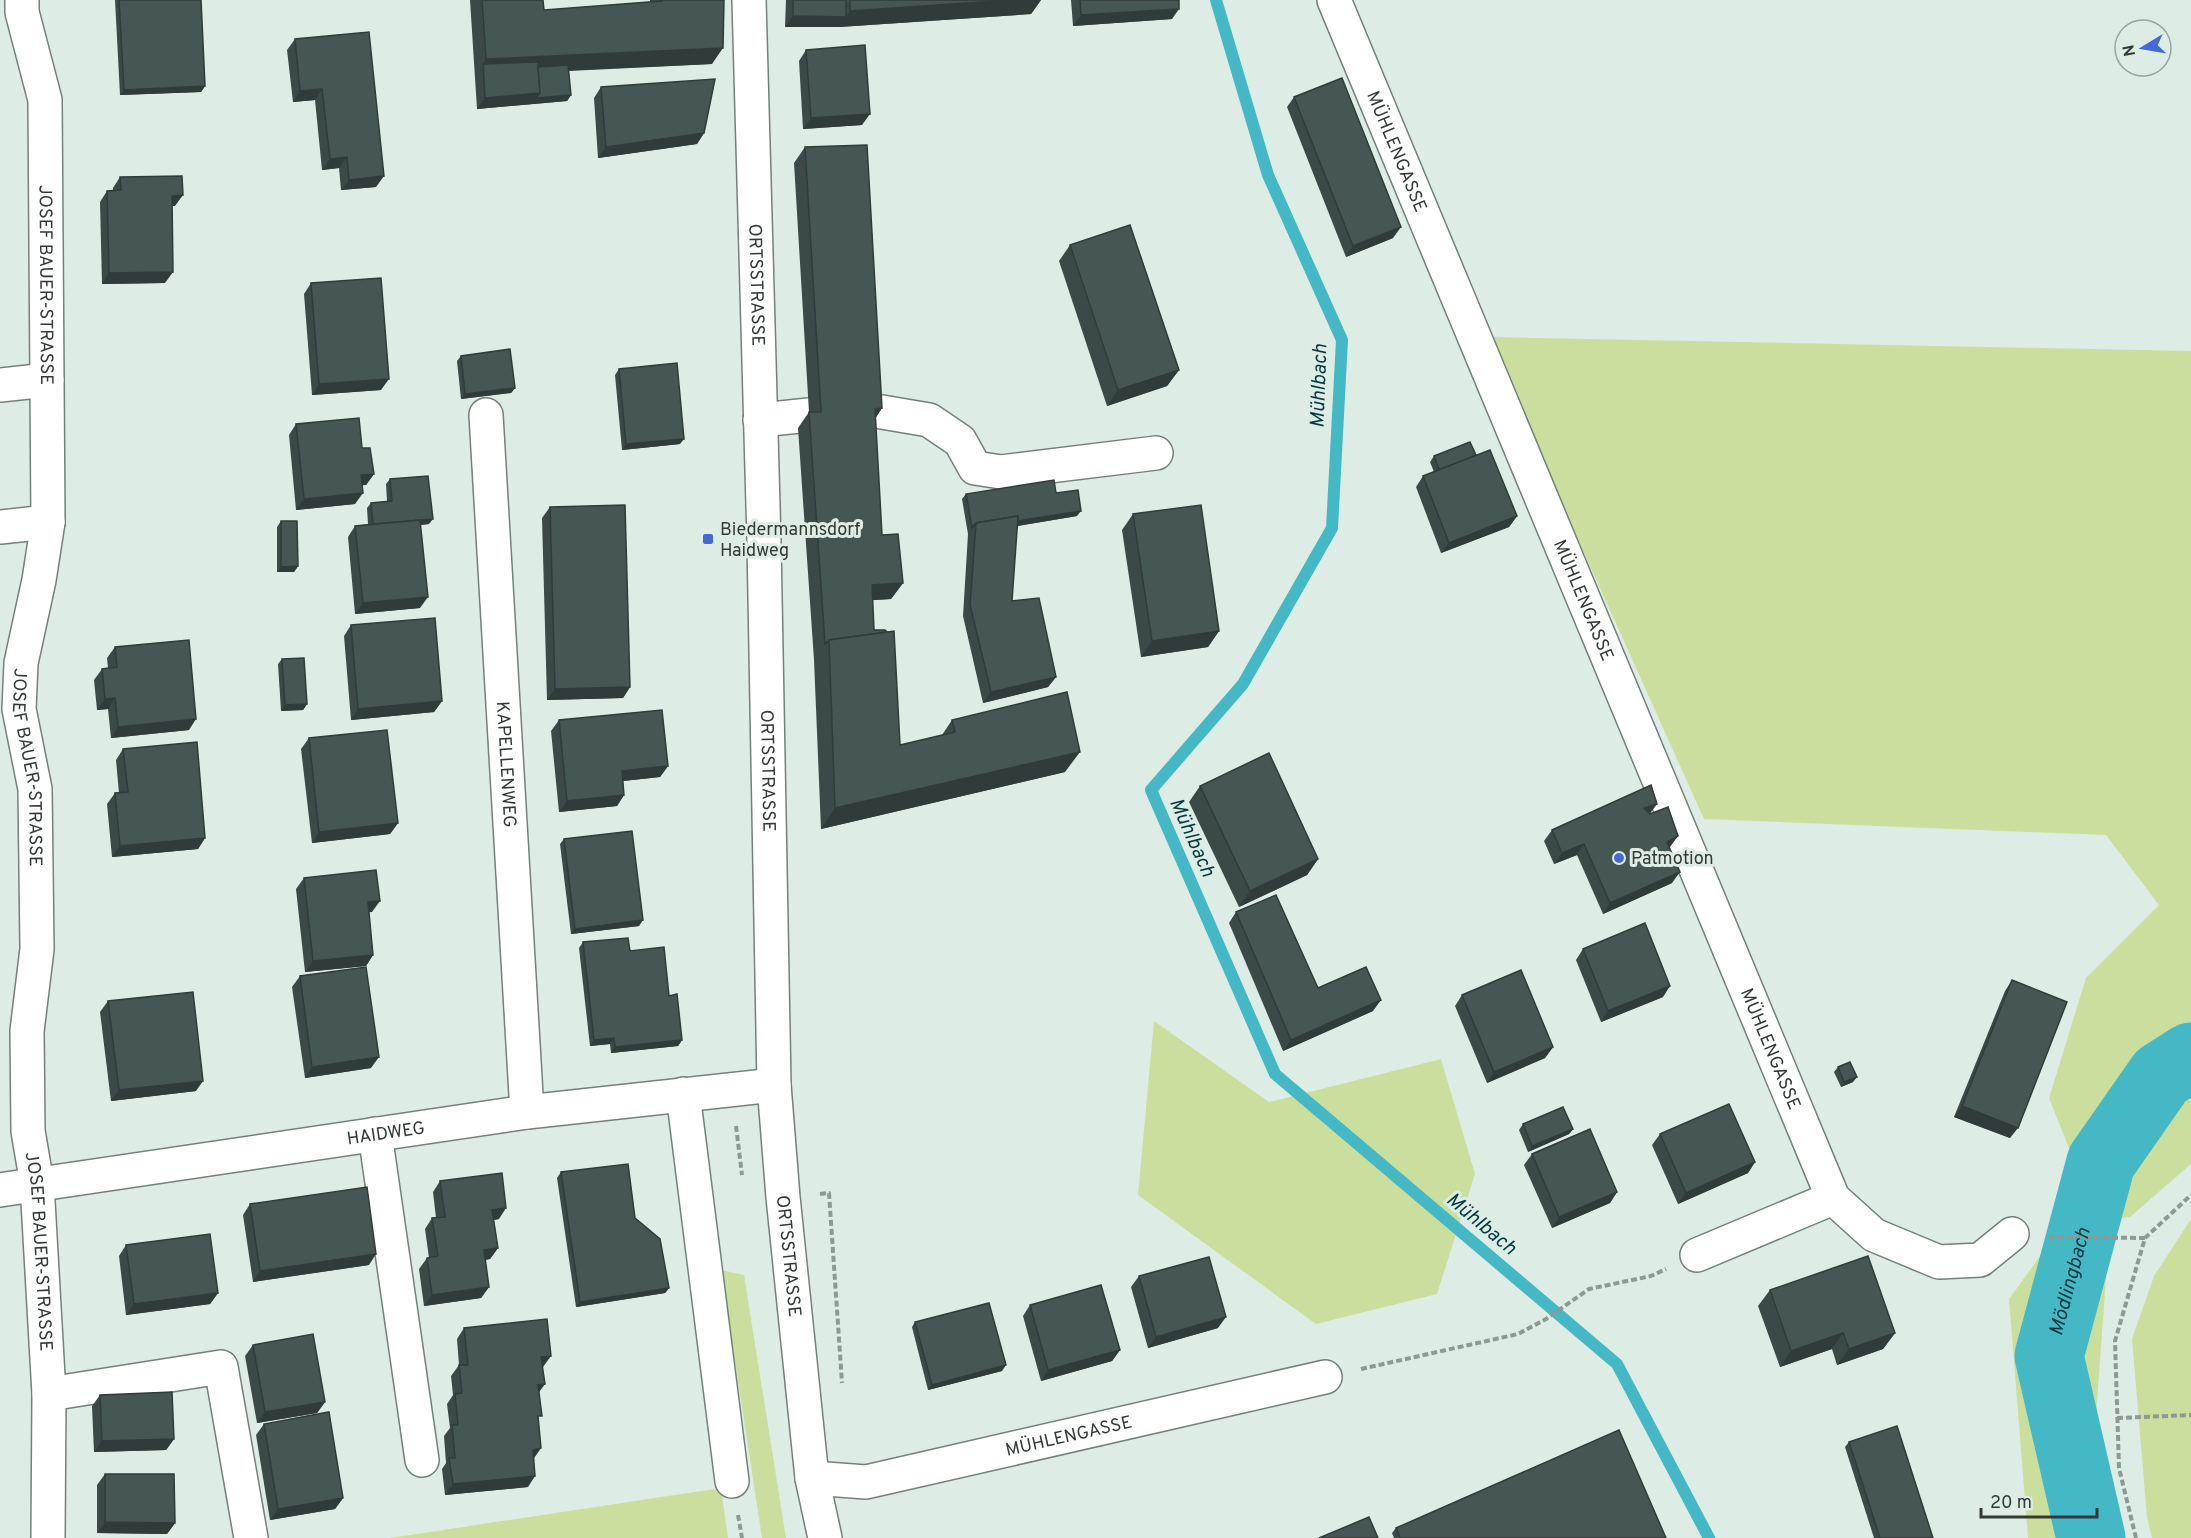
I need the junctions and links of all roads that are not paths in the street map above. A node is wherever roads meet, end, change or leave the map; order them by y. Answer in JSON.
{"nodes":[{"id":1,"x":22,"y":0,"type":"edge"},
{"id":2,"x":748,"y":0,"type":"edge"},
{"id":3,"x":1334,"y":0,"type":"edge"},
{"id":4,"x":47,"y":380,"type":"junction"},
{"id":5,"x":0,"y":385,"type":"edge"},
{"id":6,"x":870,"y":410,"type":"edge"},
{"id":7,"x":486,"y":415,"type":"dead end"},
{"id":8,"x":809,"y":415,"type":"edge"},
{"id":9,"x":760,"y":420,"type":"junction"},
{"id":10,"x":1156,"y":453,"type":"dead end"},
{"id":11,"x":48,"y":522,"type":"junction"},
{"id":12,"x":0,"y":527,"type":"edge"},
{"id":13,"x":774,"y":1085,"type":"junction"},
{"id":14,"x":683,"y":1094,"type":"junction"},
{"id":15,"x":527,"y":1112,"type":"junction"},
{"id":16,"x":375,"y":1134,"type":"junction"},
{"id":17,"x":37,"y":1184,"type":"junction"},
{"id":18,"x":0,"y":1190,"type":"edge"},
{"id":19,"x":1833,"y":1198,"type":"junction"},
{"id":20,"x":2012,"y":1234,"type":"dead end"},
{"id":21,"x":1697,"y":1255,"type":"road end"},
{"id":22,"x":1325,"y":1377,"type":"road end"},
{"id":23,"x":49,"y":1394,"type":"junction"},
{"id":24,"x":422,"y":1460,"type":"dead end"},
{"id":25,"x":812,"y":1478,"type":"junction"},
{"id":26,"x":732,"y":1481,"type":"dead end"},
{"id":27,"x":48,"y":1538,"type":"edge"},
{"id":28,"x":251,"y":1538,"type":"edge"},
{"id":29,"x":825,"y":1538,"type":"edge"}],
"edges":[{"from":1,"to":4,"type":"street","name":"JOSEF BAUER-STRASSE"},
{"from":2,"to":9,"type":"street","name":"ORTSSTRASSE"},
{"from":3,"to":19,"type":"street","name":"MÜHLENGASSE"},
{"from":4,"to":5,"type":"street"},
{"from":4,"to":11,"type":"street","name":"JOSEF BAUER-STRASSE"},
{"from":6,"to":10,"type":"street"},
{"from":7,"to":15,"type":"street","name":"KAPELLENWEG"},
{"from":8,"to":9,"type":"street"},
{"from":9,"to":13,"type":"street","name":"ORTSSTRASSE"},
{"from":11,"to":12,"type":"street"},
{"from":11,"to":17,"type":"street","name":"JOSEF BAUER-STRASSE"},
{"from":13,"to":14,"type":"street","name":"HAIDWEG"},
{"from":13,"to":25,"type":"street","name":"ORTSSTRASSE"},
{"from":14,"to":15,"type":"street","name":"HAIDWEG"},
{"from":14,"to":26,"type":"street"},
{"from":15,"to":16,"type":"street","name":"HAIDWEG"},
{"from":16,"to":17,"type":"street","name":"HAIDWEG"},
{"from":16,"to":24,"type":"street"},
{"from":17,"to":18,"type":"street","name":"HAIDWEG"},
{"from":17,"to":23,"type":"street","name":"JOSEF BAUER-STRASSE"},
{"from":19,"to":20,"type":"street","name":"MÜHLENGASSE"},
{"from":19,"to":21,"type":"street"},
{"from":22,"to":25,"type":"street","name":"MÜHLENGASSE"},
{"from":23,"to":27,"type":"street","name":"JOSEF BAUER-STRASSE"},
{"from":23,"to":28,"type":"street"},
{"from":25,"to":29,"type":"street","name":"ORTSSTRASSE"}]}
